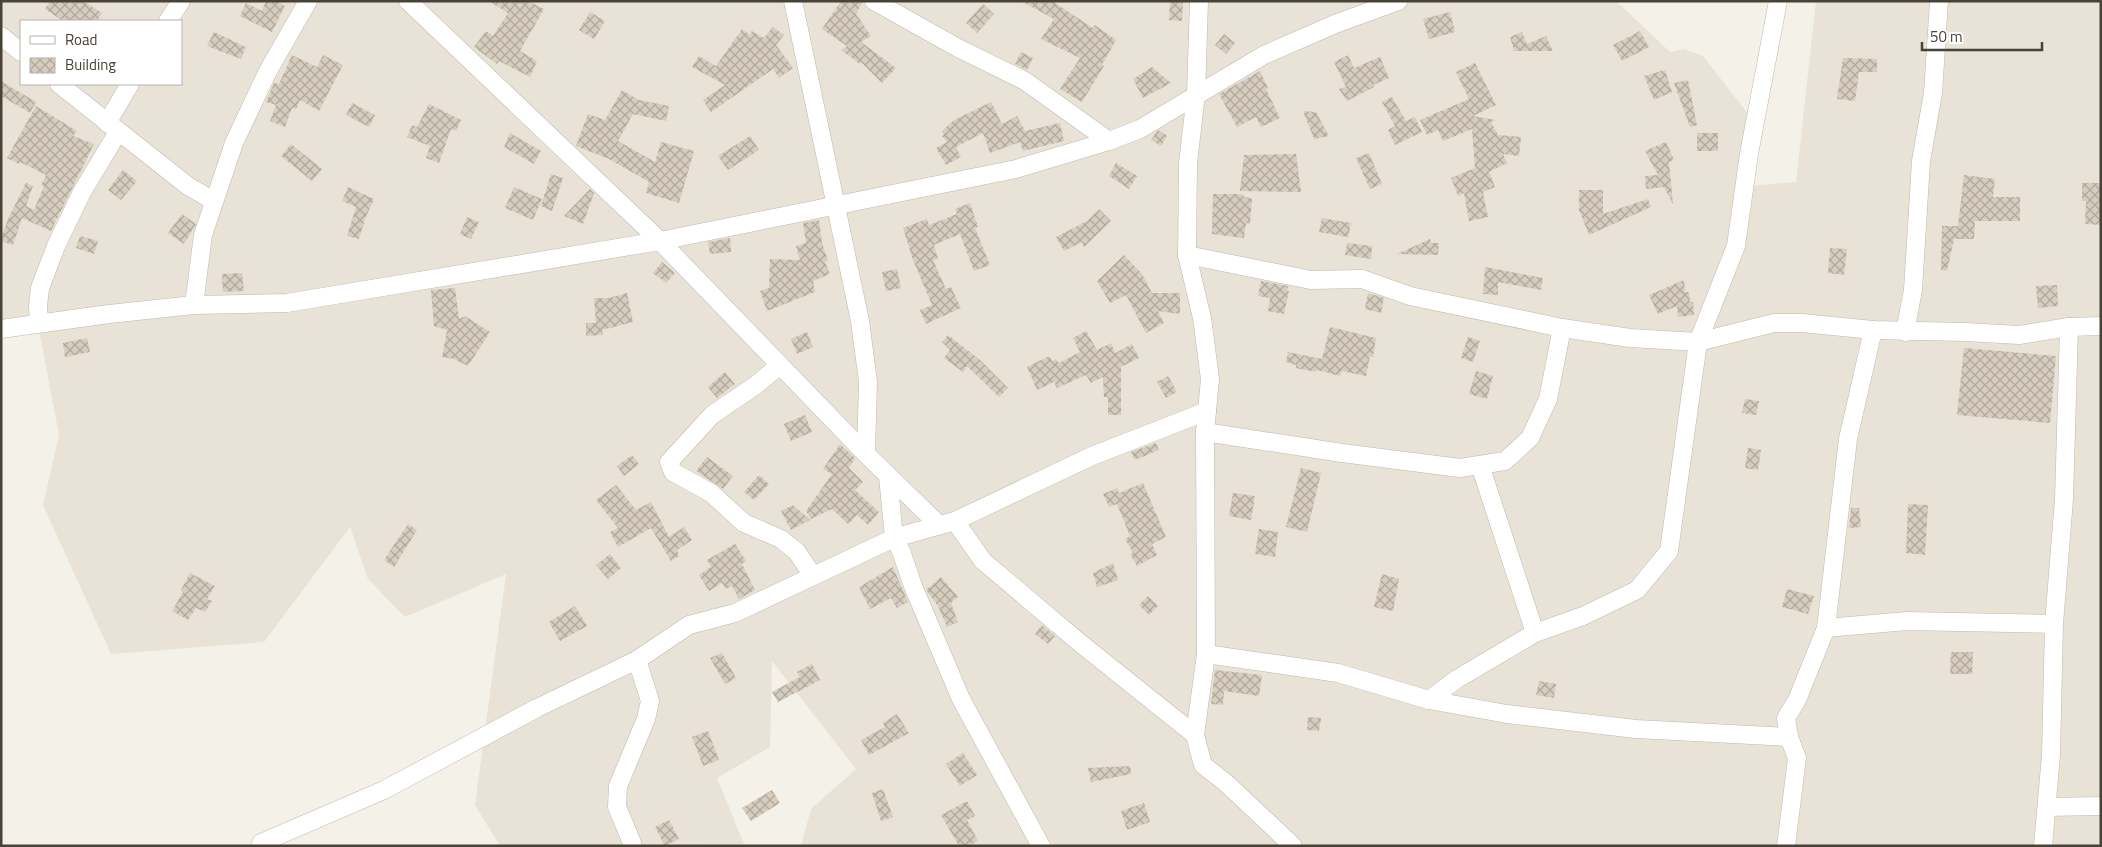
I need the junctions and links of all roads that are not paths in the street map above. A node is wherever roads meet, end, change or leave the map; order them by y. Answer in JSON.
{"nodes":[{"id":1,"x":181,"y":1,"type":"edge"},
{"id":2,"x":308,"y":1,"type":"edge"},
{"id":3,"x":408,"y":1,"type":"edge"},
{"id":4,"x":793,"y":1,"type":"edge"},
{"id":5,"x":874,"y":1,"type":"edge"},
{"id":6,"x":1199,"y":1,"type":"edge"},
{"id":7,"x":1398,"y":1,"type":"edge"},
{"id":8,"x":1778,"y":1,"type":"edge"},
{"id":9,"x":1939,"y":1,"type":"edge"},
{"id":10,"x":169,"y":20,"type":"edge"},
{"id":11,"x":1,"y":36,"type":"edge"},
{"id":12,"x":20,"y":51,"type":"edge"},
{"id":13,"x":60,"y":85,"type":"edge"},
{"id":14,"x":130,"y":85,"type":"edge"},
{"id":15,"x":1196,"y":94,"type":"junction"},
{"id":16,"x":113,"y":128,"type":"junction"},
{"id":17,"x":1109,"y":141,"type":"junction"},
{"id":18,"x":214,"y":202,"type":"junction"},
{"id":19,"x":836,"y":205,"type":"junction"},
{"id":20,"x":660,"y":241,"type":"junction"},
{"id":21,"x":1187,"y":255,"type":"junction"},
{"id":22,"x":194,"y":306,"type":"junction"},
{"id":23,"x":39,"y":323,"type":"junction"},
{"id":24,"x":2101,"y":326,"type":"edge"},
{"id":25,"x":2069,"y":327,"type":"junction"},
{"id":26,"x":1562,"y":328,"type":"junction"},
{"id":27,"x":1,"y":330,"type":"edge"},
{"id":28,"x":1874,"y":330,"type":"junction"},
{"id":29,"x":1905,"y":332,"type":"junction"},
{"id":30,"x":1698,"y":342,"type":"junction"},
{"id":31,"x":780,"y":365,"type":"junction"},
{"id":32,"x":1207,"y":411,"type":"junction"},
{"id":33,"x":1204,"y":432,"type":"junction"},
{"id":34,"x":866,"y":454,"type":"junction"},
{"id":35,"x":1480,"y":465,"type":"junction"},
{"id":36,"x":888,"y":476,"type":"junction"},
{"id":37,"x":947,"y":523,"type":"junction"},
{"id":38,"x":894,"y":538,"type":"junction"},
{"id":39,"x":813,"y":576,"type":"junction"},
{"id":40,"x":2054,"y":624,"type":"junction"},
{"id":41,"x":1826,"y":628,"type":"junction"},
{"id":42,"x":1535,"y":633,"type":"junction"},
{"id":43,"x":1206,"y":654,"type":"junction"},
{"id":44,"x":637,"y":660,"type":"junction"},
{"id":45,"x":1429,"y":700,"type":"junction"},
{"id":46,"x":1195,"y":735,"type":"junction"},
{"id":47,"x":1789,"y":737,"type":"junction"},
{"id":48,"x":2101,"y":806,"type":"edge"},
{"id":49,"x":2046,"y":807,"type":"junction"},
{"id":50,"x":261,"y":843,"type":"dead end"},
{"id":51,"x":632,"y":843,"type":"dead end"},
{"id":52,"x":1041,"y":846,"type":"edge"},
{"id":53,"x":1293,"y":846,"type":"edge"},
{"id":54,"x":1786,"y":846,"type":"edge"},
{"id":55,"x":2043,"y":846,"type":"edge"}],
"edges":[{"from":1,"to":10,"type":"street"},
{"from":2,"to":18,"type":"street"},
{"from":3,"to":20,"type":"street"},
{"from":4,"to":19,"type":"street"},
{"from":5,"to":17,"type":"street"},
{"from":6,"to":15,"type":"street"},
{"from":7,"to":15,"type":"street"},
{"from":8,"to":30,"type":"street"},
{"from":9,"to":29,"type":"street"},
{"from":11,"to":12,"type":"street"},
{"from":13,"to":16,"type":"street"},
{"from":14,"to":16,"type":"street"},
{"from":15,"to":17,"type":"street"},
{"from":15,"to":21,"type":"street"},
{"from":16,"to":18,"type":"street"},
{"from":16,"to":23,"type":"street"},
{"from":17,"to":19,"type":"street"},
{"from":18,"to":22,"type":"street"},
{"from":19,"to":20,"type":"street"},
{"from":19,"to":34,"type":"street"},
{"from":20,"to":22,"type":"street"},
{"from":20,"to":31,"type":"street"},
{"from":21,"to":26,"type":"street"},
{"from":21,"to":32,"type":"street"},
{"from":22,"to":23,"type":"street"},
{"from":23,"to":27,"type":"street"},
{"from":24,"to":25,"type":"street"},
{"from":25,"to":29,"type":"street"},
{"from":25,"to":40,"type":"street"},
{"from":26,"to":30,"type":"street"},
{"from":26,"to":35,"type":"street"},
{"from":28,"to":29,"type":"street"},
{"from":28,"to":30,"type":"street"},
{"from":28,"to":41,"type":"street"},
{"from":30,"to":42,"type":"street"},
{"from":31,"to":34,"type":"street"},
{"from":31,"to":39,"type":"street"},
{"from":32,"to":33,"type":"street"},
{"from":32,"to":37,"type":"street"},
{"from":33,"to":35,"type":"street"},
{"from":33,"to":43,"type":"street"},
{"from":34,"to":36,"type":"street"},
{"from":35,"to":42,"type":"street"},
{"from":36,"to":37,"type":"street"},
{"from":36,"to":38,"type":"street"},
{"from":37,"to":38,"type":"street"},
{"from":37,"to":46,"type":"street"},
{"from":38,"to":39,"type":"street"},
{"from":38,"to":52,"type":"street"},
{"from":39,"to":44,"type":"street"},
{"from":40,"to":41,"type":"street"},
{"from":40,"to":49,"type":"street"},
{"from":41,"to":47,"type":"street"},
{"from":42,"to":45,"type":"street"},
{"from":43,"to":45,"type":"street"},
{"from":43,"to":46,"type":"street"},
{"from":44,"to":50,"type":"street"},
{"from":44,"to":51,"type":"street"},
{"from":45,"to":47,"type":"street"},
{"from":46,"to":53,"type":"street"},
{"from":47,"to":54,"type":"street"},
{"from":48,"to":49,"type":"street"},
{"from":49,"to":55,"type":"street"}]}
